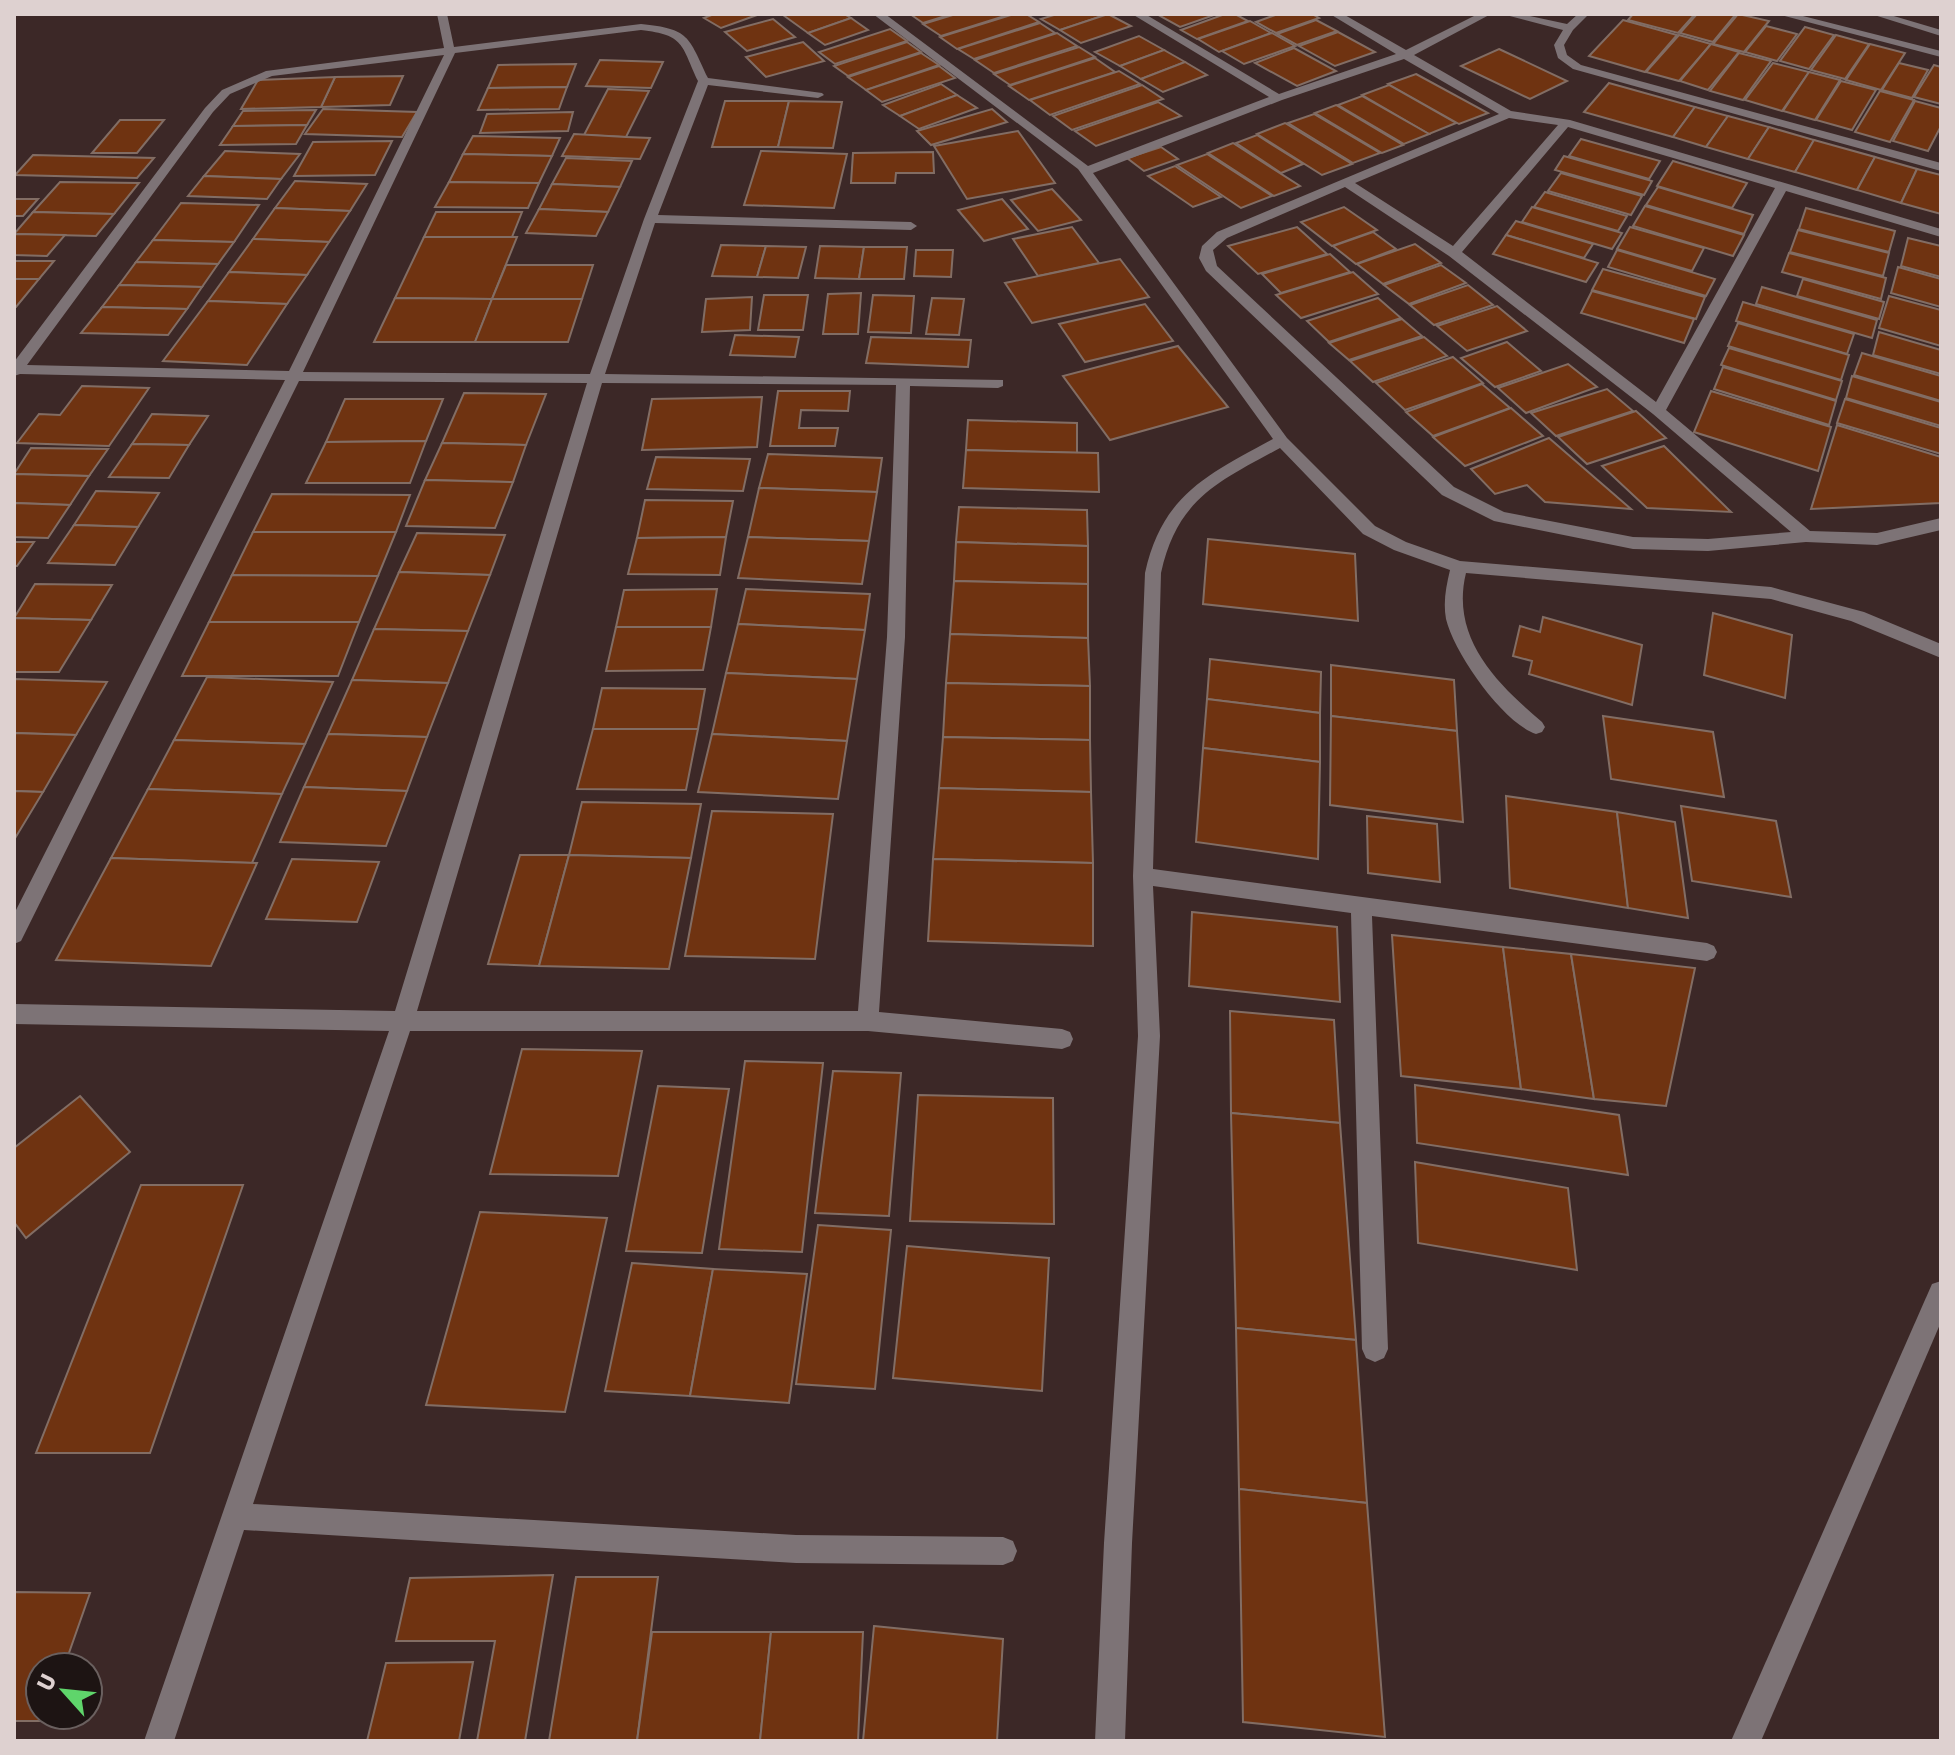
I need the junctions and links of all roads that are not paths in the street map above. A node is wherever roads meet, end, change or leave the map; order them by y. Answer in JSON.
{"nodes":[{"id":1,"x":442,"y":14,"type":"edge"},
{"id":2,"x":878,"y":14,"type":"edge"},
{"id":3,"x":1137,"y":14,"type":"edge"},
{"id":4,"x":1335,"y":14,"type":"edge"},
{"id":5,"x":1486,"y":14,"type":"edge"},
{"id":6,"x":1507,"y":14,"type":"edge"},
{"id":7,"x":1584,"y":14,"type":"edge"},
{"id":8,"x":1782,"y":14,"type":"edge"},
{"id":9,"x":1876,"y":14,"type":"edge"},
{"id":10,"x":1892,"y":16,"type":"edge"},
{"id":11,"x":1569,"y":28,"type":"junction"},
{"id":12,"x":1941,"y":33,"type":"edge"},
{"id":13,"x":450,"y":53,"type":"junction"},
{"id":14,"x":1407,"y":54,"type":"junction"},
{"id":15,"x":1941,"y":54,"type":"edge"},
{"id":16,"x":704,"y":81,"type":"junction"},
{"id":17,"x":818,"y":95,"type":"dead end"},
{"id":18,"x":1278,"y":98,"type":"junction"},
{"id":19,"x":1508,"y":114,"type":"junction"},
{"id":20,"x":1566,"y":123,"type":"junction"},
{"id":21,"x":1941,"y":167,"type":"edge"},
{"id":22,"x":1086,"y":171,"type":"junction"},
{"id":23,"x":1347,"y":183,"type":"junction"},
{"id":24,"x":1783,"y":185,"type":"junction"},
{"id":25,"x":650,"y":219,"type":"junction"},
{"id":26,"x":911,"y":226,"type":"dead end"},
{"id":27,"x":1941,"y":233,"type":"edge"},
{"id":28,"x":1454,"y":253,"type":"junction"},
{"id":29,"x":15,"y":370,"type":"edge"},
{"id":30,"x":294,"y":376,"type":"junction"},
{"id":31,"x":596,"y":378,"type":"junction"},
{"id":32,"x":903,"y":381,"type":"junction"},
{"id":33,"x":998,"y":383,"type":"dead end"},
{"id":34,"x":1658,"y":411,"type":"junction"},
{"id":35,"x":1282,"y":441,"type":"junction"},
{"id":36,"x":1941,"y":524,"type":"edge"},
{"id":37,"x":1806,"y":536,"type":"junction"},
{"id":38,"x":1459,"y":567,"type":"junction"},
{"id":39,"x":1941,"y":651,"type":"edge"},
{"id":40,"x":1536,"y":727,"type":"dead end"},
{"id":41,"x":1143,"y":876,"type":"junction"},
{"id":42,"x":1361,"y":906,"type":"junction"},
{"id":43,"x":14,"y":935,"type":"edge"},
{"id":44,"x":1707,"y":952,"type":"dead end"},
{"id":45,"x":14,"y":1014,"type":"edge"},
{"id":46,"x":403,"y":1021,"type":"junction"},
{"id":47,"x":868,"y":1021,"type":"junction"},
{"id":48,"x":1062,"y":1039,"type":"dead end"},
{"id":49,"x":1941,"y":1293,"type":"edge"},
{"id":50,"x":1375,"y":1349,"type":"dead end"},
{"id":51,"x":236,"y":1516,"type":"junction"},
{"id":52,"x":1003,"y":1551,"type":"dead end"},
{"id":53,"x":159,"y":1741,"type":"edge"},
{"id":54,"x":1110,"y":1741,"type":"edge"},
{"id":55,"x":1746,"y":1741,"type":"edge"}],
"edges":[{"from":1,"to":13,"type":"street"},
{"from":2,"to":22,"type":"street"},
{"from":3,"to":18,"type":"street"},
{"from":4,"to":14,"type":"street"},
{"from":5,"to":14,"type":"street"},
{"from":6,"to":11,"type":"street"},
{"from":7,"to":11,"type":"street"},
{"from":8,"to":15,"type":"street"},
{"from":9,"to":10,"type":"street"},
{"from":10,"to":12,"type":"street"},
{"from":11,"to":21,"type":"street"},
{"from":13,"to":16,"type":"street"},
{"from":13,"to":29,"type":"street"},
{"from":13,"to":30,"type":"street"},
{"from":14,"to":18,"type":"street"},
{"from":14,"to":19,"type":"street"},
{"from":16,"to":17,"type":"street"},
{"from":16,"to":25,"type":"street"},
{"from":18,"to":22,"type":"street"},
{"from":19,"to":20,"type":"street"},
{"from":19,"to":23,"type":"street"},
{"from":20,"to":24,"type":"street"},
{"from":20,"to":28,"type":"street"},
{"from":22,"to":35,"type":"street"},
{"from":23,"to":28,"type":"street"},
{"from":23,"to":37,"type":"street"},
{"from":24,"to":27,"type":"street"},
{"from":24,"to":34,"type":"street"},
{"from":25,"to":26,"type":"street"},
{"from":25,"to":31,"type":"street"},
{"from":28,"to":34,"type":"street"},
{"from":29,"to":30,"type":"street"},
{"from":30,"to":31,"type":"street"},
{"from":30,"to":43,"type":"street"},
{"from":31,"to":32,"type":"street"},
{"from":31,"to":46,"type":"street"},
{"from":32,"to":33,"type":"street"},
{"from":32,"to":47,"type":"street"},
{"from":34,"to":37,"type":"street"},
{"from":35,"to":38,"type":"street"},
{"from":35,"to":41,"type":"street"},
{"from":36,"to":37,"type":"street"},
{"from":38,"to":39,"type":"street"},
{"from":38,"to":40,"type":"street"},
{"from":41,"to":42,"type":"street"},
{"from":41,"to":54,"type":"street"},
{"from":42,"to":44,"type":"street"},
{"from":42,"to":50,"type":"street"},
{"from":45,"to":46,"type":"street"},
{"from":46,"to":47,"type":"street"},
{"from":46,"to":51,"type":"street"},
{"from":47,"to":48,"type":"street"},
{"from":49,"to":55,"type":"street"},
{"from":51,"to":52,"type":"street"},
{"from":51,"to":53,"type":"street"}]}
